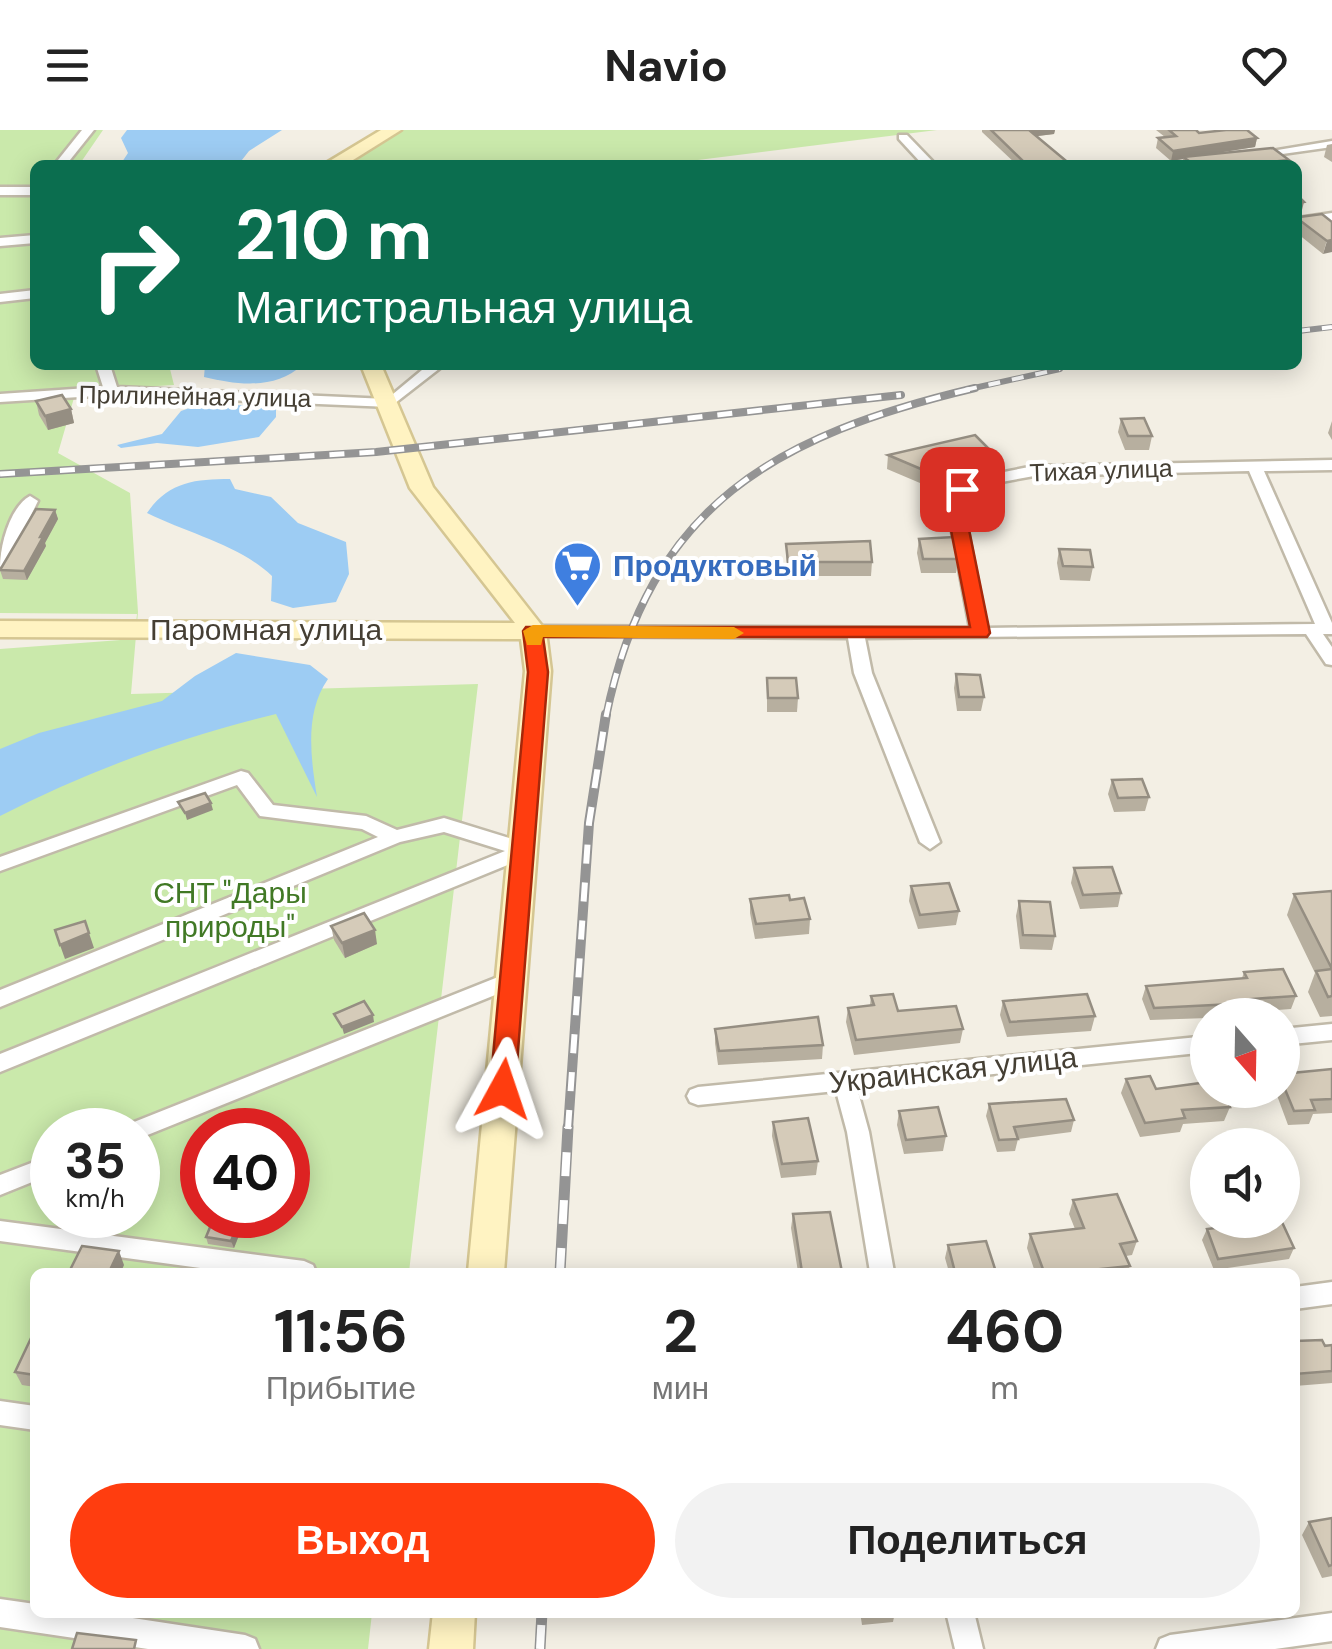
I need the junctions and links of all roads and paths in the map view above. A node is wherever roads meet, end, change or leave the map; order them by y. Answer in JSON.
{"nodes":[{"id":1,"x":88,"y":130,"type":"edge"},
{"id":2,"x":393,"y":130,"type":"edge"},
{"id":3,"x":903,"y":137,"type":"dead end"},
{"id":4,"x":1332,"y":144,"type":"edge"},
{"id":5,"x":1235,"y":157,"type":"edge"},
{"id":6,"x":64,"y":160,"type":"edge"},
{"id":7,"x":339,"y":160,"type":"edge"},
{"id":8,"x":925,"y":160,"type":"edge"},
{"id":9,"x":0,"y":191,"type":"edge"},
{"id":10,"x":30,"y":191,"type":"edge"},
{"id":11,"x":1332,"y":217,"type":"edge"},
{"id":12,"x":1302,"y":221,"type":"edge"},
{"id":13,"x":30,"y":239,"type":"edge"},
{"id":14,"x":0,"y":242,"type":"edge"},
{"id":15,"x":30,"y":295,"type":"edge"},
{"id":16,"x":0,"y":298,"type":"edge"},
{"id":17,"x":105,"y":370,"type":"edge"},
{"id":18,"x":373,"y":370,"type":"edge"},
{"id":19,"x":433,"y":370,"type":"edge"},
{"id":20,"x":111,"y":390,"type":"junction"},
{"id":21,"x":0,"y":398,"type":"edge"},
{"id":22,"x":393,"y":411,"type":"junction"},
{"id":23,"x":1332,"y":465,"type":"edge"},
{"id":24,"x":1255,"y":466,"type":"junction"},
{"id":25,"x":30,"y":501,"type":"dead end"},
{"id":26,"x":0,"y":562,"type":"edge"},
{"id":27,"x":0,"y":629,"type":"edge"},
{"id":28,"x":1323,"y":629,"type":"edge"},
{"id":29,"x":533,"y":631,"type":"junction"},
{"id":30,"x":856,"y":633,"type":"junction"},
{"id":31,"x":980,"y":633,"type":"junction"},
{"id":32,"x":1332,"y":660,"type":"edge"},
{"id":33,"x":395,"y":837,"type":"junction"},
{"id":34,"x":930,"y":842,"type":"dead end"},
{"id":35,"x":525,"y":850,"type":"junction"},
{"id":36,"x":0,"y":864,"type":"edge"},
{"id":37,"x":513,"y":979,"type":"junction"},
{"id":38,"x":0,"y":999,"type":"edge"},
{"id":39,"x":1332,"y":1032,"type":"edge"},
{"id":40,"x":1300,"y":1035,"type":"edge"},
{"id":41,"x":1190,"y":1046,"type":"edge"},
{"id":42,"x":0,"y":1063,"type":"edge"},
{"id":43,"x":844,"y":1080,"type":"junction"},
{"id":44,"x":698,"y":1096,"type":"dead end"},
{"id":45,"x":160,"y":1121,"type":"edge"},
{"id":46,"x":30,"y":1173,"type":"edge"},
{"id":47,"x":0,"y":1185,"type":"edge"},
{"id":48,"x":0,"y":1230,"type":"edge"},
{"id":49,"x":275,"y":1268,"type":"edge"},
{"id":50,"x":486,"y":1268,"type":"edge"},
{"id":51,"x":881,"y":1268,"type":"edge"},
{"id":52,"x":1332,"y":1293,"type":"edge"},
{"id":53,"x":1300,"y":1297,"type":"edge"},
{"id":54,"x":0,"y":1414,"type":"edge"},
{"id":55,"x":30,"y":1417,"type":"edge"},
{"id":56,"x":0,"y":1614,"type":"edge"},
{"id":57,"x":454,"y":1618,"type":"edge"},
{"id":58,"x":961,"y":1618,"type":"edge"},
{"id":59,"x":1332,"y":1626,"type":"edge"},
{"id":60,"x":245,"y":1649,"type":"edge"},
{"id":61,"x":451,"y":1649,"type":"edge"},
{"id":62,"x":969,"y":1649,"type":"edge"},
{"id":63,"x":1170,"y":1649,"type":"edge"}],
"edges":[{"from":1,"to":6,"type":"street"},
{"from":2,"to":7,"type":"street"},
{"from":3,"to":8,"type":"street"},
{"from":4,"to":5,"type":"street"},
{"from":9,"to":10,"type":"street"},
{"from":11,"to":12,"type":"street"},
{"from":13,"to":14,"type":"street"},
{"from":15,"to":16,"type":"street"},
{"from":17,"to":20,"type":"street"},
{"from":18,"to":22,"type":"street"},
{"from":19,"to":22,"type":"street"},
{"from":20,"to":21,"type":"street","name":"Прилинейная улица"},
{"from":20,"to":22,"type":"street","name":"Прилинейная улица"},
{"from":22,"to":29,"type":"street"},
{"from":23,"to":24,"type":"street","name":"Тихая улица"},
{"from":24,"to":28,"type":"street"},
{"from":24,"to":31,"type":"street","name":"Тихая улица"},
{"from":25,"to":26,"type":"street"},
{"from":27,"to":29,"type":"street","name":"Паромная улица"},
{"from":28,"to":31,"type":"street"},
{"from":28,"to":32,"type":"street"},
{"from":29,"to":30,"type":"street"},
{"from":29,"to":35,"type":"street"},
{"from":30,"to":31,"type":"street"},
{"from":30,"to":34,"type":"street"},
{"from":33,"to":35,"type":"street"},
{"from":33,"to":36,"type":"street"},
{"from":33,"to":38,"type":"street"},
{"from":35,"to":37,"type":"street"},
{"from":35,"to":42,"type":"street"},
{"from":37,"to":45,"type":"street"},
{"from":37,"to":50,"type":"street"},
{"from":39,"to":40,"type":"street"},
{"from":41,"to":43,"type":"street","name":"Украинская улица"},
{"from":43,"to":44,"type":"street","name":"Украинская улица"},
{"from":43,"to":51,"type":"street"},
{"from":46,"to":47,"type":"street"},
{"from":48,"to":49,"type":"street"},
{"from":52,"to":53,"type":"street"},
{"from":54,"to":55,"type":"street"},
{"from":56,"to":60,"type":"street"},
{"from":57,"to":61,"type":"street"},
{"from":58,"to":62,"type":"street"},
{"from":59,"to":63,"type":"street"}]}
